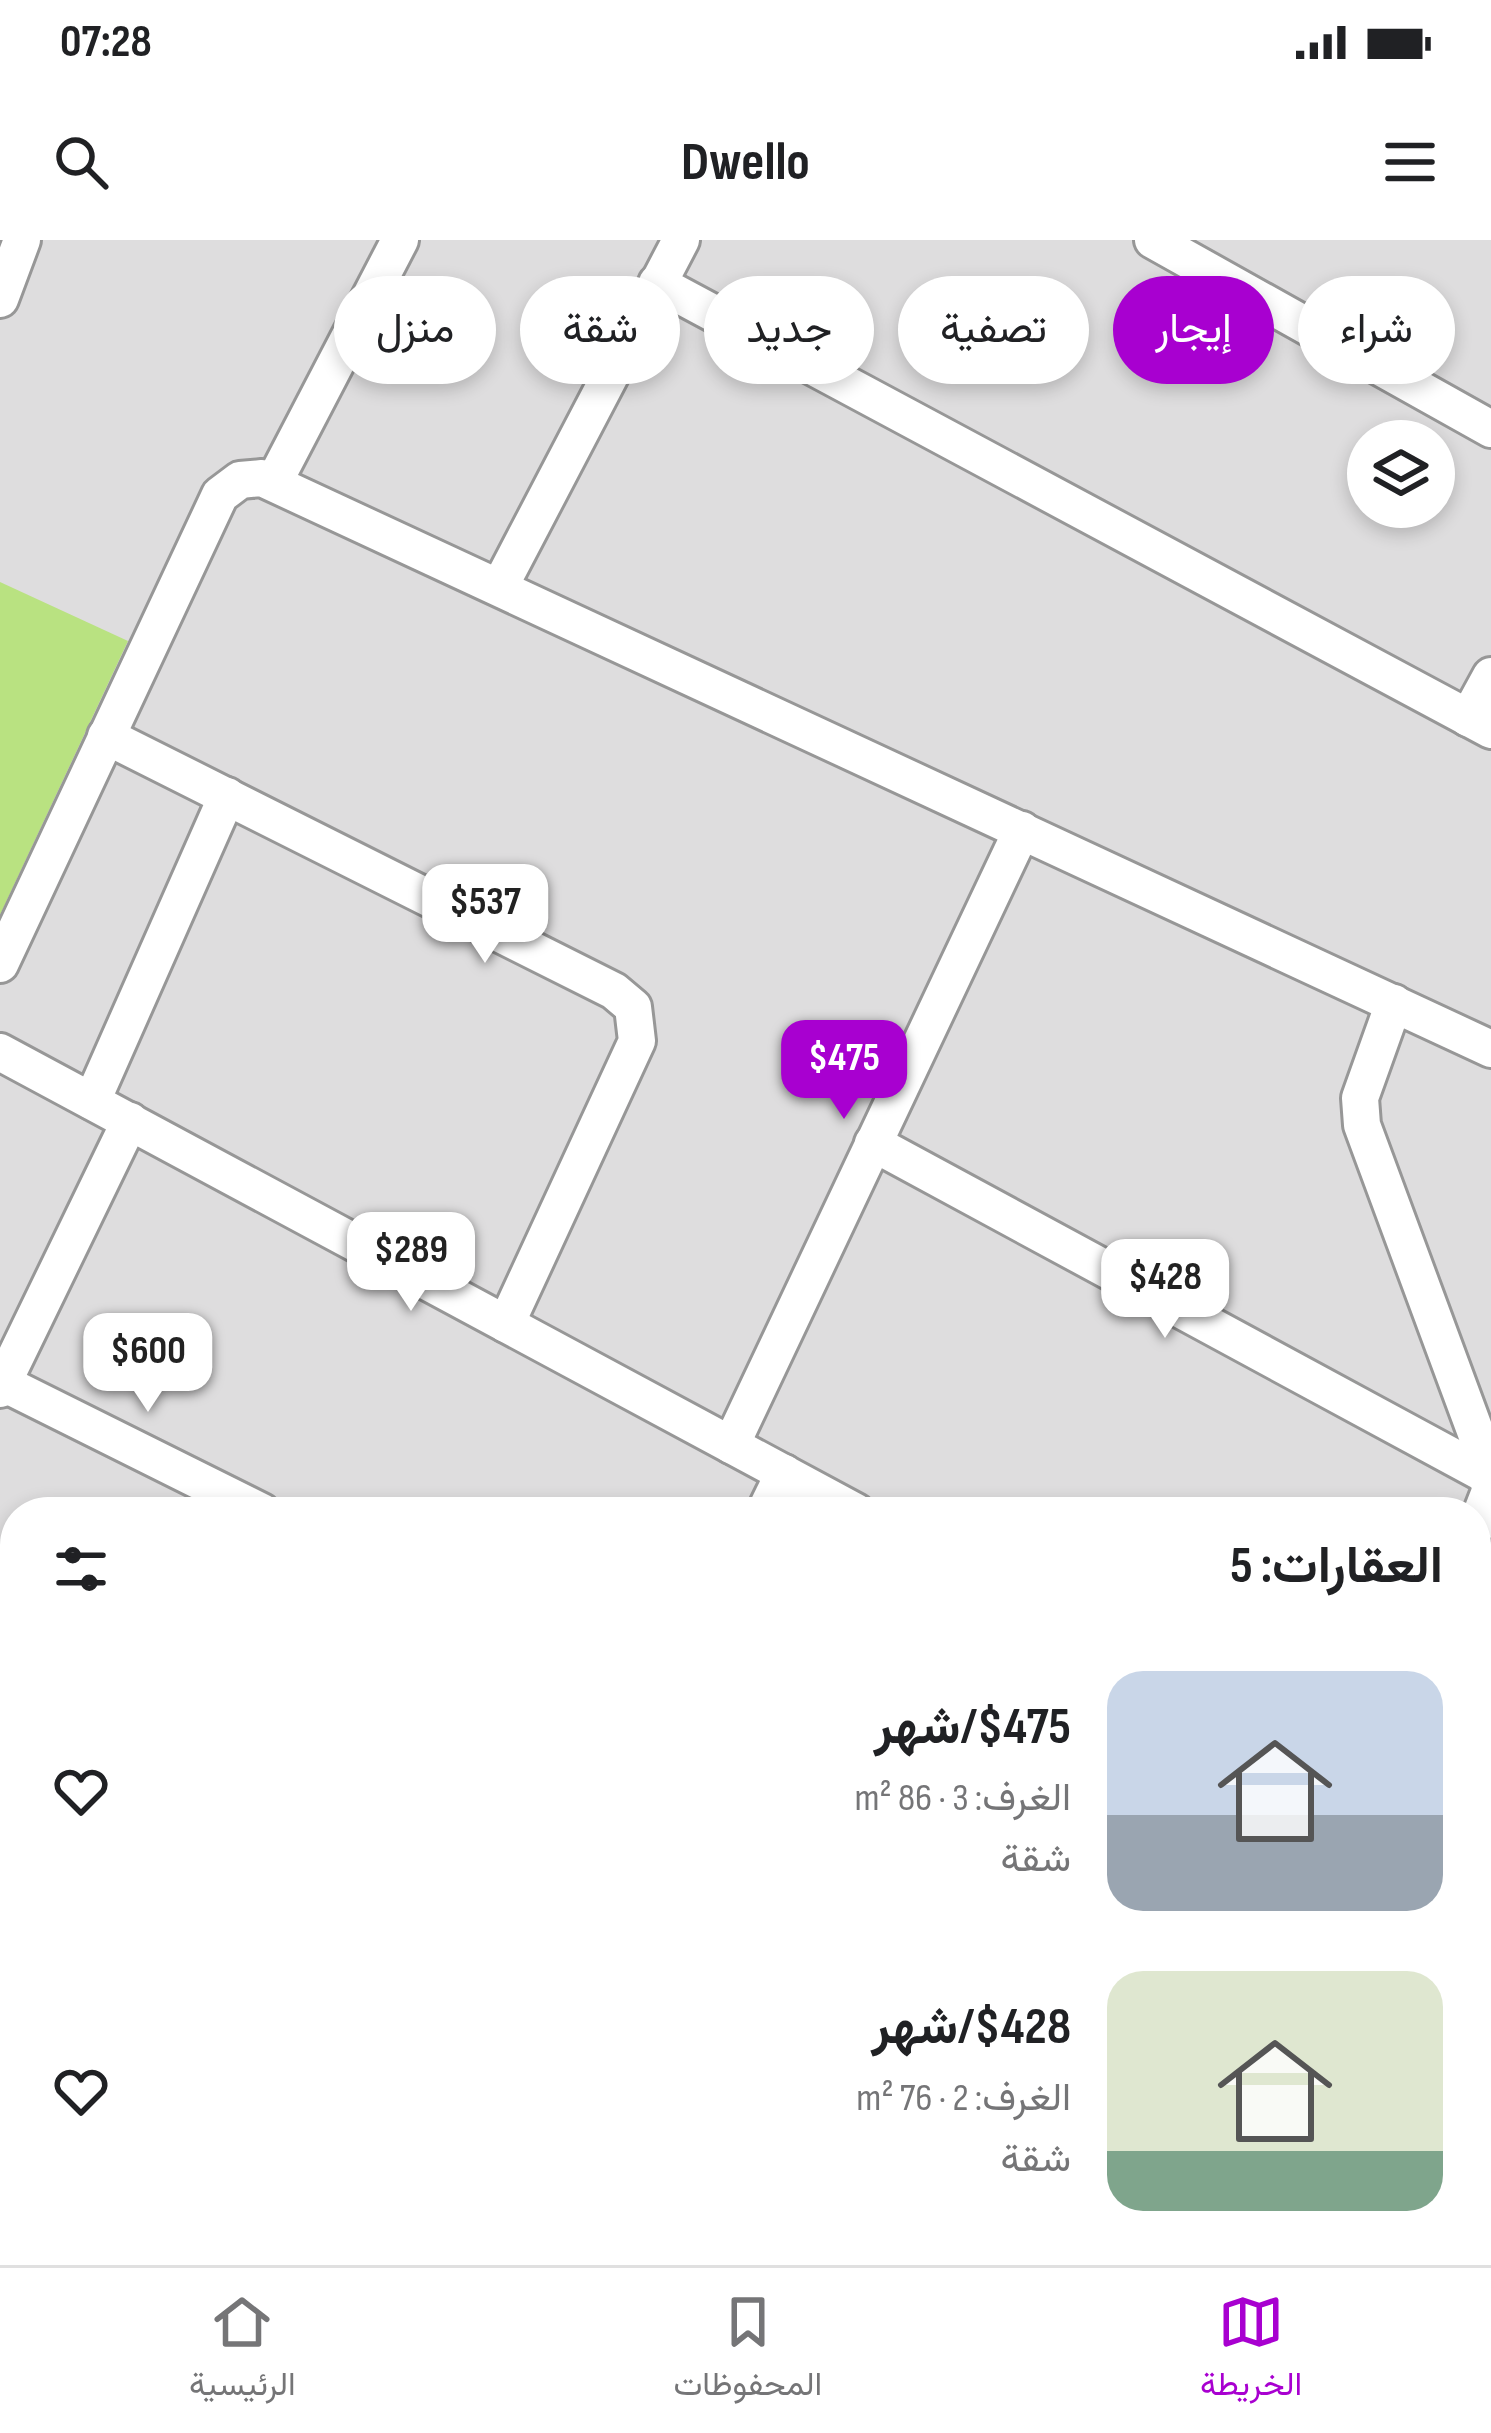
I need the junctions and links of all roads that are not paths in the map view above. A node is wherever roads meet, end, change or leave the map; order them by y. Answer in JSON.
{"nodes":[{"id":1,"x":22,"y":240,"type":"edge"},
{"id":2,"x":400,"y":240,"type":"edge"},
{"id":3,"x":681,"y":240,"type":"edge"},
{"id":4,"x":1153,"y":240,"type":"edge"},
{"id":5,"x":661,"y":276,"type":"edge"},
{"id":6,"x":2,"y":287,"type":"edge"},
{"id":7,"x":680,"y":296,"type":"edge"},
{"id":8,"x":605,"y":384,"type":"edge"},
{"id":9,"x":1491,"y":429,"type":"edge"},
{"id":10,"x":274,"y":482,"type":"junction"},
{"id":11,"x":500,"y":586,"type":"junction"},
{"id":12,"x":1491,"y":676,"type":"edge"},
{"id":13,"x":1480,"y":724,"type":"edge"},
{"id":14,"x":106,"y":736,"type":"junction"},
{"id":15,"x":227,"y":796,"type":"junction"},
{"id":16,"x":1022,"y":830,"type":"junction"},
{"id":17,"x":0,"y":964,"type":"edge"},
{"id":18,"x":1394,"y":1003,"type":"junction"},
{"id":19,"x":1491,"y":1049,"type":"edge"},
{"id":20,"x":0,"y":1052,"type":"edge"},
{"id":21,"x":92,"y":1101,"type":"junction"},
{"id":22,"x":130,"y":1121,"type":"junction"},
{"id":23,"x":874,"y":1143,"type":"junction"},
{"id":24,"x":506,"y":1324,"type":"junction"},
{"id":25,"x":1,"y":1386,"type":"edge"},
{"id":26,"x":731,"y":1445,"type":"junction"},
{"id":27,"x":784,"y":1473,"type":"junction"},
{"id":28,"x":1490,"y":1477,"type":"edge"},
{"id":29,"x":226,"y":1497,"type":"edge"},
{"id":30,"x":772,"y":1497,"type":"edge"},
{"id":31,"x":828,"y":1497,"type":"edge"}],
"edges":[{"from":1,"to":6,"type":"street"},
{"from":2,"to":10,"type":"street"},
{"from":3,"to":5,"type":"street"},
{"from":4,"to":9,"type":"street"},
{"from":7,"to":13,"type":"street"},
{"from":8,"to":11,"type":"street"},
{"from":10,"to":11,"type":"street"},
{"from":10,"to":14,"type":"street"},
{"from":11,"to":16,"type":"street"},
{"from":12,"to":13,"type":"street"},
{"from":14,"to":15,"type":"street"},
{"from":14,"to":17,"type":"street"},
{"from":15,"to":21,"type":"street"},
{"from":15,"to":24,"type":"street"},
{"from":16,"to":18,"type":"street"},
{"from":16,"to":23,"type":"street"},
{"from":18,"to":19,"type":"street"},
{"from":18,"to":28,"type":"street"},
{"from":20,"to":21,"type":"street"},
{"from":21,"to":22,"type":"street"},
{"from":22,"to":24,"type":"street"},
{"from":22,"to":25,"type":"street"},
{"from":23,"to":26,"type":"street"},
{"from":23,"to":28,"type":"street"},
{"from":24,"to":26,"type":"street"},
{"from":25,"to":29,"type":"street"},
{"from":26,"to":27,"type":"street"},
{"from":27,"to":30,"type":"street"},
{"from":27,"to":31,"type":"street"}]}
